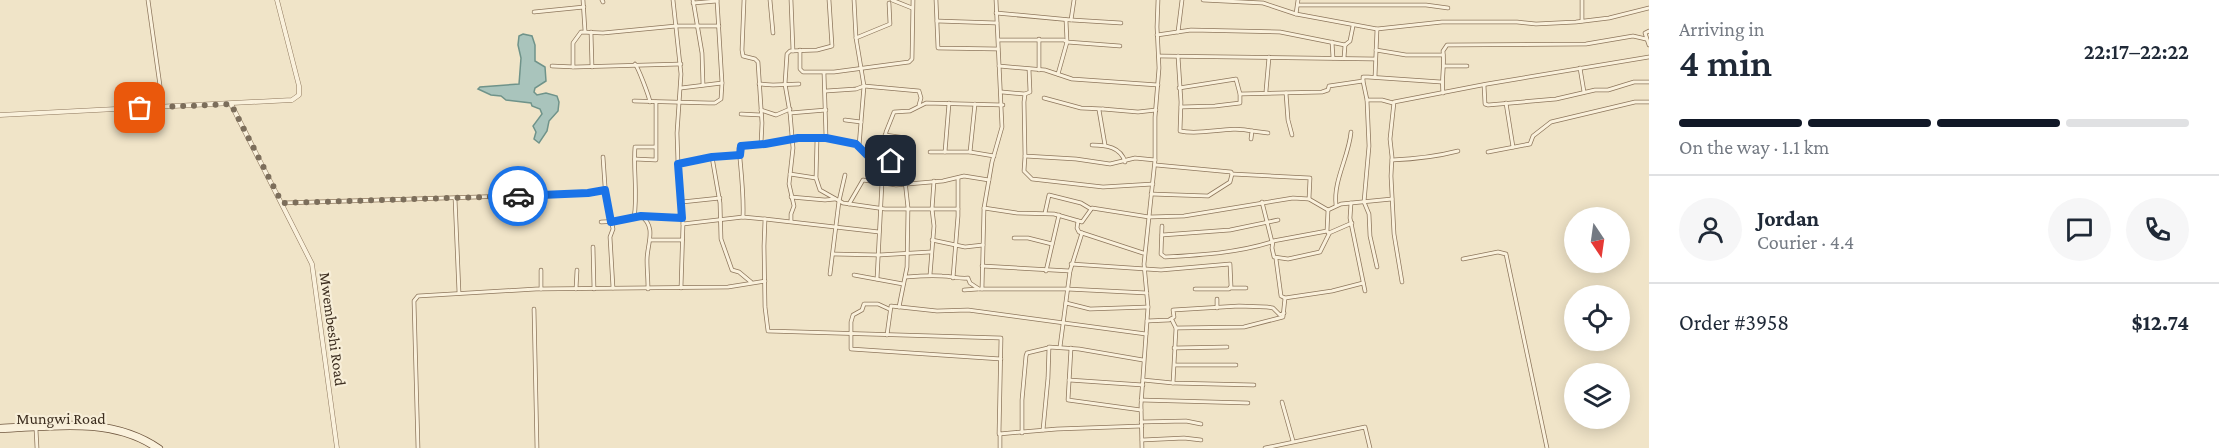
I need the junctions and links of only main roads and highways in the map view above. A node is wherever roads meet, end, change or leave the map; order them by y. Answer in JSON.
{"nodes":[{"id":1,"x":91,"y":426,"type":"junction"},
{"id":2,"x":0,"y":428,"type":"edge"},
{"id":3,"x":155,"y":448,"type":"edge"},
{"id":4,"x":160,"y":448,"type":"edge"}],
"edges":[{"from":1,"to":2,"type":"main road","name":"Mungwi Road"},
{"from":1,"to":3,"type":"main road","name":"Mungwi Road"},
{"from":1,"to":4,"type":"main road","name":"Mungwi Road"}]}
